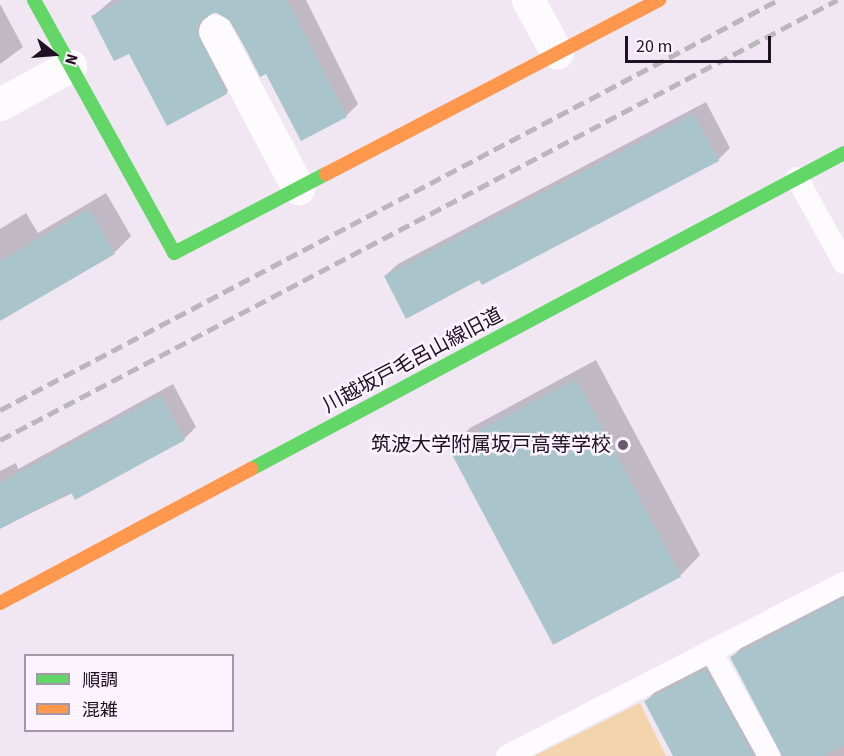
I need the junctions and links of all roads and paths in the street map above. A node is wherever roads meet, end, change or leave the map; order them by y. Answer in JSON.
{"nodes":[{"id":1,"x":34,"y":0,"type":"edge"},
{"id":2,"x":528,"y":0,"type":"edge"},
{"id":3,"x":659,"y":0,"type":"edge"},
{"id":4,"x":214,"y":31,"type":"dead end"},
{"id":5,"x":557,"y":53,"type":"junction"},
{"id":6,"x":70,"y":66,"type":"junction"},
{"id":7,"x":0,"y":104,"type":"edge"},
{"id":8,"x":844,"y":153,"type":"edge"},
{"id":9,"x":796,"y":178,"type":"junction"},
{"id":10,"x":298,"y":188,"type":"junction"},
{"id":11,"x":844,"y":263,"type":"edge"},
{"id":12,"x":844,"y":583,"type":"edge"},
{"id":13,"x":0,"y":603,"type":"edge"},
{"id":14,"x":711,"y":651,"type":"junction"},
{"id":15,"x":507,"y":756,"type":"edge"},
{"id":16,"x":769,"y":756,"type":"edge"}],
"edges":[{"from":1,"to":6,"type":"street"},
{"from":2,"to":5,"type":"street"},
{"from":3,"to":5,"type":"street"},
{"from":4,"to":10,"type":"street"},
{"from":5,"to":10,"type":"street"},
{"from":6,"to":7,"type":"street"},
{"from":6,"to":10,"type":"street"},
{"from":8,"to":9,"type":"street","name":"川越坂戸毛呂山線旧道"},
{"from":9,"to":11,"type":"lane"},
{"from":9,"to":13,"type":"street","name":"川越坂戸毛呂山線旧道"},
{"from":12,"to":14,"type":"lane"},
{"from":14,"to":15,"type":"lane"},
{"from":14,"to":16,"type":"lane"}]}
